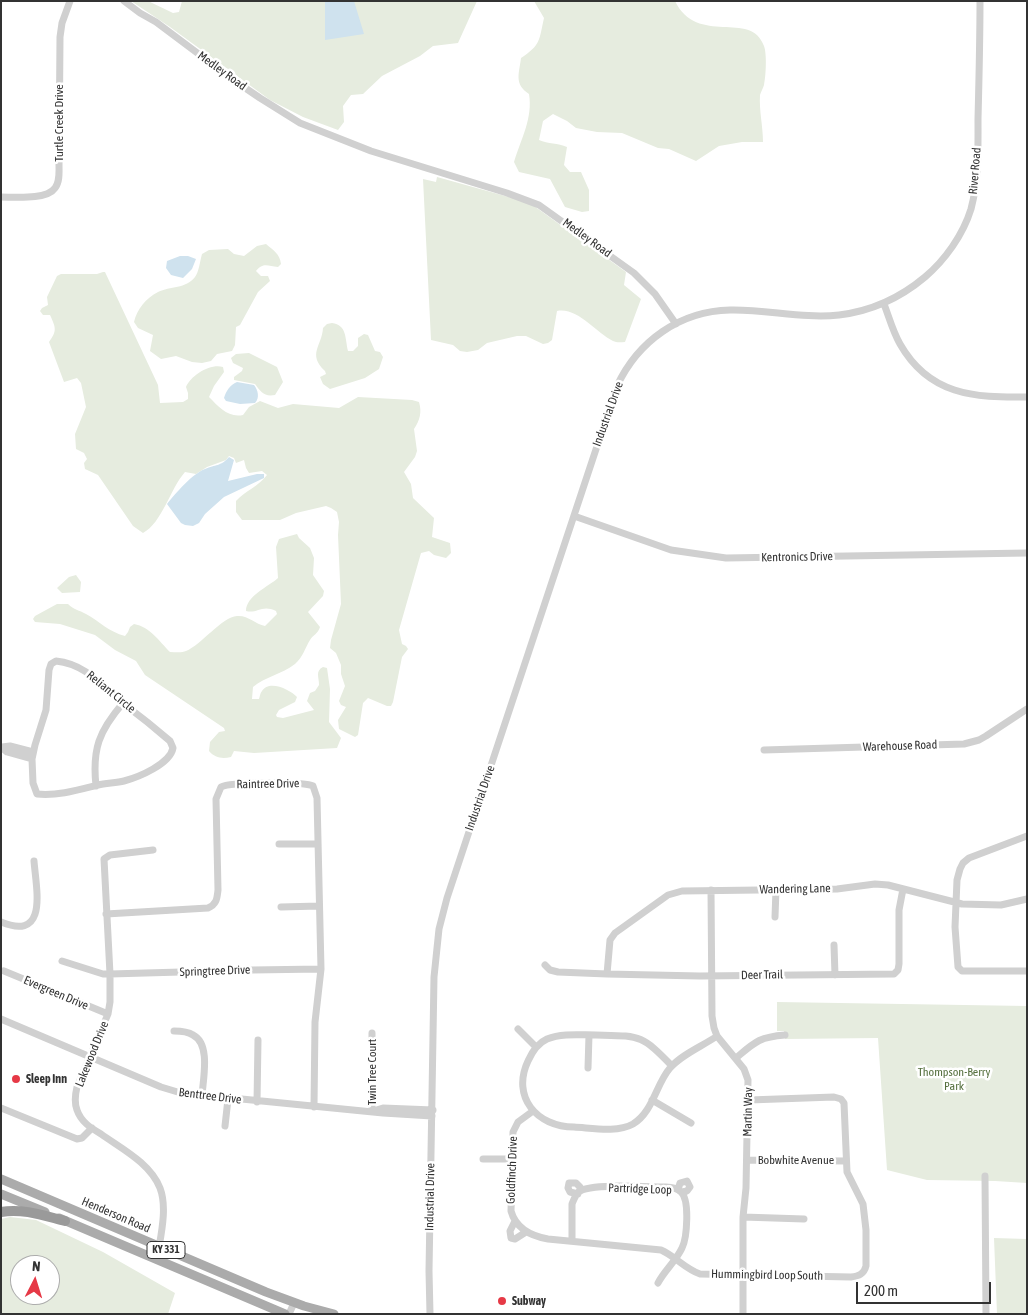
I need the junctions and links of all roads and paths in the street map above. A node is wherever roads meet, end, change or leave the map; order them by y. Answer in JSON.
{"nodes":[{"id":1,"x":70,"y":1,"type":"edge"},
{"id":2,"x":124,"y":1,"type":"edge"},
{"id":3,"x":980,"y":1,"type":"edge"},
{"id":4,"x":1,"y":198,"type":"edge"},
{"id":5,"x":884,"y":304,"type":"junction"},
{"id":6,"x":676,"y":324,"type":"junction"},
{"id":7,"x":1027,"y":397,"type":"edge"},
{"id":8,"x":574,"y":516,"type":"junction"},
{"id":9,"x":1027,"y":553,"type":"edge"},
{"id":10,"x":123,"y":703,"type":"junction"},
{"id":11,"x":1027,"y":708,"type":"edge"},
{"id":12,"x":2,"y":747,"type":"edge"},
{"id":13,"x":764,"y":750,"type":"dead end"},
{"id":14,"x":33,"y":756,"type":"junction"},
{"id":15,"x":96,"y":786,"type":"junction"},
{"id":16,"x":1027,"y":836,"type":"edge"},
{"id":17,"x":279,"y":844,"type":"dead end"},
{"id":18,"x":318,"y":844,"type":"junction"},
{"id":19,"x":153,"y":850,"type":"dead end"},
{"id":20,"x":34,"y":861,"type":"dead end"},
{"id":21,"x":776,"y":889,"type":"junction"},
{"id":22,"x":903,"y":889,"type":"junction"},
{"id":23,"x":711,"y":890,"type":"junction"},
{"id":24,"x":1027,"y":899,"type":"edge"},
{"id":25,"x":956,"y":903,"type":"junction"},
{"id":26,"x":282,"y":906,"type":"dead end"},
{"id":27,"x":319,"y":906,"type":"junction"},
{"id":28,"x":106,"y":914,"type":"junction"},
{"id":29,"x":775,"y":917,"type":"dead end"},
{"id":30,"x":1,"y":922,"type":"edge"},
{"id":31,"x":834,"y":946,"type":"dead end"},
{"id":32,"x":62,"y":962,"type":"dead end"},
{"id":33,"x":545,"y":965,"type":"dead end"},
{"id":34,"x":321,"y":969,"type":"junction"},
{"id":35,"x":4,"y":971,"type":"dead end"},
{"id":36,"x":1027,"y":971,"type":"edge"},
{"id":37,"x":110,"y":974,"type":"junction"},
{"id":38,"x":607,"y":974,"type":"junction"},
{"id":39,"x":835,"y":975,"type":"junction"},
{"id":40,"x":712,"y":976,"type":"junction"},
{"id":41,"x":108,"y":1014,"type":"junction"},
{"id":42,"x":1,"y":1019,"type":"edge"},
{"id":43,"x":518,"y":1029,"type":"dead end"},
{"id":44,"x":174,"y":1031,"type":"dead end"},
{"id":45,"x":372,"y":1033,"type":"dead end"},
{"id":46,"x":589,"y":1035,"type":"junction"},
{"id":47,"x":785,"y":1035,"type":"dead end"},
{"id":48,"x":717,"y":1036,"type":"junction"},
{"id":49,"x":258,"y":1040,"type":"dead end"},
{"id":50,"x":536,"y":1047,"type":"junction"},
{"id":51,"x":90,"y":1056,"type":"junction"},
{"id":52,"x":736,"y":1058,"type":"junction"},
{"id":53,"x":672,"y":1066,"type":"junction"},
{"id":54,"x":588,"y":1068,"type":"dead end"},
{"id":55,"x":202,"y":1096,"type":"junction"},
{"id":56,"x":228,"y":1099,"type":"junction"},
{"id":57,"x":652,"y":1100,"type":"junction"},
{"id":58,"x":749,"y":1100,"type":"junction"},
{"id":59,"x":257,"y":1102,"type":"junction"},
{"id":60,"x":314,"y":1107,"type":"junction"},
{"id":61,"x":1,"y":1108,"type":"edge"},
{"id":62,"x":533,"y":1110,"type":"junction"},
{"id":63,"x":372,"y":1111,"type":"junction"},
{"id":64,"x":432,"y":1113,"type":"junction"},
{"id":65,"x":691,"y":1123,"type":"dead end"},
{"id":66,"x":225,"y":1126,"type":"dead end"},
{"id":67,"x":92,"y":1128,"type":"junction"},
{"id":68,"x":511,"y":1159,"type":"junction"},
{"id":69,"x":483,"y":1160,"type":"dead end"},
{"id":70,"x":747,"y":1160,"type":"junction"},
{"id":71,"x":845,"y":1161,"type":"junction"},
{"id":72,"x":985,"y":1176,"type":"dead end"},
{"id":73,"x":1,"y":1179,"type":"edge"},
{"id":74,"x":1,"y":1194,"type":"edge"},
{"id":75,"x":1,"y":1212,"type":"edge"},
{"id":76,"x":743,"y":1217,"type":"junction"},
{"id":77,"x":804,"y":1220,"type":"dead end"},
{"id":78,"x":65,"y":1221,"type":"junction"},
{"id":79,"x":515,"y":1221,"type":"junction"},
{"id":80,"x":526,"y":1232,"type":"junction"},
{"id":81,"x":572,"y":1242,"type":"junction"},
{"id":82,"x":159,"y":1246,"type":"junction"},
{"id":83,"x":675,"y":1258,"type":"junction"},
{"id":84,"x":157,"y":1260,"type":"junction"},
{"id":85,"x":743,"y":1274,"type":"junction"},
{"id":86,"x":658,"y":1283,"type":"dead end"},
{"id":87,"x":294,"y":1303,"type":"junction"},
{"id":88,"x":285,"y":1314,"type":"edge"},
{"id":89,"x":289,"y":1314,"type":"edge"},
{"id":90,"x":334,"y":1314,"type":"edge"},
{"id":91,"x":430,"y":1314,"type":"edge"},
{"id":92,"x":743,"y":1314,"type":"edge"},
{"id":93,"x":986,"y":1314,"type":"edge"}],
"edges":[{"from":1,"to":4,"type":"street","name":"Turtle Creek Drive"},
{"from":2,"to":6,"type":"street","name":"Medley Road"},
{"from":3,"to":5,"type":"street","name":"River Road"},
{"from":5,"to":6,"type":"street"},
{"from":5,"to":7,"type":"street"},
{"from":6,"to":8,"type":"street","name":"Industrial Drive"},
{"from":8,"to":9,"type":"street","name":"Kentronics Drive"},
{"from":8,"to":64,"type":"street","name":"Industrial Drive"},
{"from":10,"to":14,"type":"street","name":"Reliant Circle"},
{"from":10,"to":15,"type":"street"},
{"from":10,"to":15,"type":"street","name":"Reliant Circle"},
{"from":11,"to":13,"type":"street","name":"Warehouse Road"},
{"from":12,"to":14,"type":"street"},
{"from":14,"to":15,"type":"street","name":"Reliant Circle"},
{"from":16,"to":25,"type":"street"},
{"from":17,"to":18,"type":"street"},
{"from":18,"to":27,"type":"street","name":"Raintree Drive"},
{"from":18,"to":28,"type":"street","name":"Raintree Drive"},
{"from":19,"to":28,"type":"street","name":"Lakewood Drive"},
{"from":20,"to":30,"type":"street"},
{"from":21,"to":22,"type":"street","name":"Wandering Lane"},
{"from":21,"to":23,"type":"street","name":"Wandering Lane"},
{"from":21,"to":29,"type":"street"},
{"from":22,"to":25,"type":"street","name":"Wandering Lane"},
{"from":22,"to":39,"type":"street","name":"Deer Trail"},
{"from":23,"to":38,"type":"street","name":"Wandering Lane"},
{"from":23,"to":40,"type":"street","name":"Martin Way"},
{"from":24,"to":25,"type":"street","name":"Wandering Lane"},
{"from":25,"to":36,"type":"street"},
{"from":26,"to":27,"type":"street"},
{"from":27,"to":34,"type":"street","name":"Raintree Drive"},
{"from":28,"to":37,"type":"street","name":"Lakewood Drive"},
{"from":31,"to":39,"type":"street"},
{"from":32,"to":37,"type":"street","name":"Springtree Drive"},
{"from":33,"to":38,"type":"street","name":"Deer Trail"},
{"from":34,"to":37,"type":"street","name":"Springtree Drive"},
{"from":34,"to":60,"type":"street","name":"Raintree Drive"},
{"from":35,"to":41,"type":"street","name":"Evergreen Drive"},
{"from":37,"to":41,"type":"street","name":"Lakewood Drive"},
{"from":38,"to":40,"type":"street","name":"Deer Trail"},
{"from":39,"to":40,"type":"street","name":"Deer Trail"},
{"from":40,"to":48,"type":"street","name":"Martin Way"},
{"from":41,"to":51,"type":"street","name":"Lakewood Drive"},
{"from":42,"to":51,"type":"street","name":"Benttree Drive"},
{"from":43,"to":50,"type":"street"},
{"from":44,"to":55,"type":"street"},
{"from":45,"to":63,"type":"street","name":"Twin Tree Court"},
{"from":46,"to":50,"type":"street"},
{"from":46,"to":53,"type":"street"},
{"from":46,"to":54,"type":"street"},
{"from":47,"to":52,"type":"street"},
{"from":48,"to":52,"type":"street","name":"Martin Way"},
{"from":48,"to":53,"type":"street"},
{"from":49,"to":59,"type":"street"},
{"from":50,"to":62,"type":"street"},
{"from":51,"to":55,"type":"street","name":"Benttree Drive"},
{"from":51,"to":67,"type":"street","name":"Lakewood Drive"},
{"from":52,"to":58,"type":"street","name":"Martin Way"},
{"from":53,"to":57,"type":"street"},
{"from":55,"to":56,"type":"street","name":"Benttree Drive"},
{"from":56,"to":59,"type":"street","name":"Benttree Drive"},
{"from":56,"to":66,"type":"street"},
{"from":57,"to":62,"type":"street"},
{"from":57,"to":65,"type":"street"},
{"from":58,"to":70,"type":"street","name":"Martin Way"},
{"from":58,"to":71,"type":"street"},
{"from":59,"to":60,"type":"street","name":"Benttree Drive"},
{"from":60,"to":63,"type":"street","name":"Benttree Drive"},
{"from":61,"to":67,"type":"street"},
{"from":62,"to":68,"type":"street","name":"Goldfinch Drive"},
{"from":63,"to":64,"type":"street","name":"Benttree Drive"},
{"from":64,"to":91,"type":"street","name":"Industrial Drive"},
{"from":67,"to":82,"type":"street","name":"Lakewood Drive"},
{"from":68,"to":69,"type":"street"},
{"from":68,"to":79,"type":"street","name":"Goldfinch Drive"},
{"from":70,"to":71,"type":"street","name":"Bobwhite Avenue"},
{"from":70,"to":76,"type":"street","name":"Martin Way"},
{"from":71,"to":85,"type":"street","name":"Hummingbird Loop South"},
{"from":72,"to":93,"type":"street"},
{"from":73,"to":82,"type":"main road","name":"Henderson Road","number":"KY 331"},
{"from":74,"to":78,"type":"main road","name":"Henderson Road","number":"KY 331"},
{"from":75,"to":78,"type":"highway"},
{"from":76,"to":77,"type":"street"},
{"from":76,"to":85,"type":"street","name":"Martin Way"},
{"from":78,"to":84,"type":"main road","name":"Henderson Road","number":"KY 331"},
{"from":79,"to":80,"type":"street","name":"Goldfinch Drive"},
{"from":79,"to":80,"type":"street","name":"Hummingbird Loop South"},
{"from":80,"to":81,"type":"street","name":"Hummingbird Loop South"},
{"from":81,"to":83,"type":"street","name":"Hummingbird Loop South"},
{"from":81,"to":83,"type":"street","name":"Partridge Loop"},
{"from":82,"to":84,"type":"street","name":"Lakewood Drive"},
{"from":82,"to":87,"type":"main road","name":"Henderson Road","number":"KY 331"},
{"from":83,"to":85,"type":"street","name":"Hummingbird Loop South"},
{"from":83,"to":86,"type":"street","name":"Partridge Loop"},
{"from":84,"to":88,"type":"main road","name":"Henderson Road","number":"KY 331"},
{"from":85,"to":92,"type":"street","name":"Martin Way"},
{"from":87,"to":89,"type":"street"},
{"from":87,"to":90,"type":"main road","name":"Henderson Road","number":"KY 331"}]}
